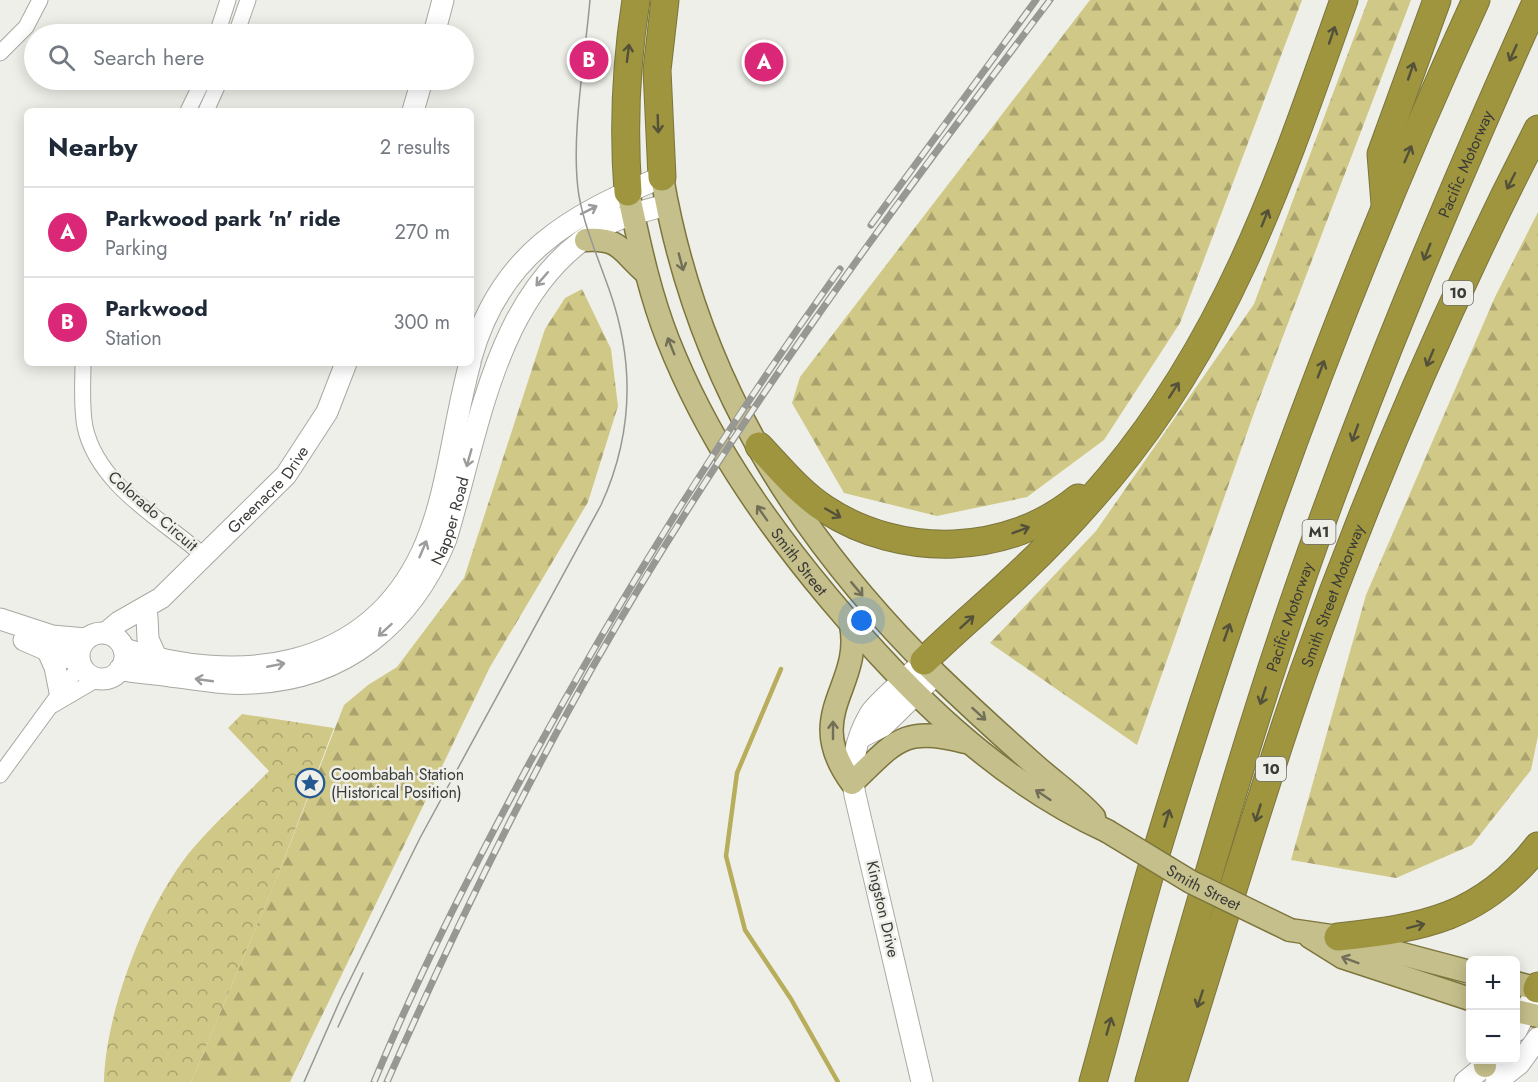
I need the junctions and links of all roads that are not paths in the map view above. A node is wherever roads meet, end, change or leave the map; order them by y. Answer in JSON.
{"nodes":[{"id":1,"x":40,"y":0,"type":"edge"},
{"id":2,"x":228,"y":0,"type":"edge"},
{"id":3,"x":248,"y":0,"type":"edge"},
{"id":4,"x":443,"y":0,"type":"edge"},
{"id":5,"x":636,"y":0,"type":"edge"},
{"id":6,"x":665,"y":0,"type":"edge"},
{"id":7,"x":1344,"y":0,"type":"edge"},
{"id":8,"x":1437,"y":0,"type":"edge"},
{"id":9,"x":1476,"y":0,"type":"edge"},
{"id":10,"x":1537,"y":0,"type":"edge"},
{"id":11,"x":28,"y":24,"type":"edge"},
{"id":12,"x":220,"y":24,"type":"edge"},
{"id":13,"x":240,"y":24,"type":"edge"},
{"id":14,"x":437,"y":24,"type":"edge"},
{"id":15,"x":24,"y":30,"type":"edge"},
{"id":16,"x":0,"y":53,"type":"edge"},
{"id":17,"x":198,"y":90,"type":"edge"},
{"id":18,"x":215,"y":90,"type":"edge"},
{"id":19,"x":419,"y":90,"type":"edge"},
{"id":20,"x":189,"y":108,"type":"edge"},
{"id":21,"x":207,"y":108,"type":"edge"},
{"id":22,"x":414,"y":108,"type":"edge"},
{"id":23,"x":1538,"y":129,"type":"edge"},
{"id":24,"x":662,"y":177,"type":"junction"},
{"id":25,"x":631,"y":203,"type":"junction"},
{"id":26,"x":667,"y":205,"type":"junction"},
{"id":27,"x":1385,"y":208,"type":"junction"},
{"id":28,"x":586,"y":240,"type":"junction"},
{"id":29,"x":646,"y":273,"type":"junction"},
{"id":30,"x":474,"y":350,"type":"edge"},
{"id":31,"x":83,"y":366,"type":"edge"},
{"id":32,"x":345,"y":366,"type":"edge"},
{"id":33,"x":469,"y":366,"type":"edge"},
{"id":34,"x":759,"y":446,"type":"junction"},
{"id":35,"x":1112,"y":475,"type":"junction"},
{"id":36,"x":204,"y":556,"type":"junction"},
{"id":37,"x":160,"y":598,"type":"junction"},
{"id":38,"x":147,"y":617,"type":"junction"},
{"id":39,"x":0,"y":619,"type":"edge"},
{"id":40,"x":851,"y":625,"type":"junction"},
{"id":41,"x":0,"y":631,"type":"edge"},
{"id":42,"x":111,"y":647,"type":"junction"},
{"id":43,"x":47,"y":649,"type":"junction"},
{"id":44,"x":156,"y":657,"type":"junction"},
{"id":45,"x":80,"y":662,"type":"junction"},
{"id":46,"x":930,"y":668,"type":"junction"},
{"id":47,"x":99,"y":678,"type":"junction"},
{"id":48,"x":909,"y":688,"type":"junction"},
{"id":49,"x":55,"y":699,"type":"junction"},
{"id":50,"x":972,"y":744,"type":"junction"},
{"id":51,"x":0,"y":775,"type":"edge"},
{"id":52,"x":852,"y":783,"type":"junction"},
{"id":53,"x":1107,"y":831,"type":"junction"},
{"id":54,"x":1538,"y":846,"type":"edge"},
{"id":55,"x":1298,"y":932,"type":"junction"},
{"id":56,"x":1338,"y":937,"type":"junction"},
{"id":57,"x":1466,"y":971,"type":"edge"},
{"id":58,"x":1532,"y":987,"type":"edge"},
{"id":59,"x":1466,"y":1001,"type":"edge"},
{"id":60,"x":1524,"y":1018,"type":"edge"},
{"id":61,"x":1538,"y":1038,"type":"edge"},
{"id":62,"x":1489,"y":1067,"type":"edge"},
{"id":63,"x":922,"y":1082,"type":"edge"},
{"id":64,"x":1093,"y":1082,"type":"edge"},
{"id":65,"x":1149,"y":1082,"type":"edge"},
{"id":66,"x":1173,"y":1082,"type":"edge"},
{"id":67,"x":1465,"y":1082,"type":"edge"}],
"edges":[{"from":1,"to":11,"type":"street"},
{"from":2,"to":12,"type":"street"},
{"from":3,"to":13,"type":"street"},
{"from":4,"to":14,"type":"main road"},
{"from":25,"to":5,"type":"highway","one_way":true},
{"from":6,"to":24,"type":"highway","one_way":true},
{"from":35,"to":7,"type":"highway","one_way":true},
{"from":27,"to":8,"type":"highway","one_way":true},
{"from":27,"to":9,"type":"highway","one_way":true},
{"from":10,"to":65,"type":"highway","name":"Pacific Motorway","number":"M1","one_way":true},
{"from":15,"to":16,"type":"street"},
{"from":17,"to":20,"type":"street"},
{"from":18,"to":21,"type":"street"},
{"from":19,"to":22,"type":"main road"},
{"from":23,"to":66,"type":"highway","name":"Smith Street Motorway","number":"10","one_way":true},
{"from":24,"to":25,"type":"main road","name":"Napper Road"},
{"from":24,"to":26,"type":"main road","name":"Smith Street"},
{"from":25,"to":26,"type":"main road","name":"Napper Road"},
{"from":25,"to":28,"type":"main road","name":"Napper Road"},
{"from":25,"to":29,"type":"main road","name":"Smith Street"},
{"from":30,"to":25,"type":"main road","name":"Napper Road","one_way":true},
{"from":26,"to":34,"type":"main road","name":"Smith Street","one_way":true},
{"from":64,"to":27,"type":"highway","one_way":true},
{"from":28,"to":29,"type":"main road"},
{"from":28,"to":42,"type":"main road","name":"Napper Road","one_way":true},
{"from":40,"to":29,"type":"main road","name":"Smith Street","one_way":true},
{"from":31,"to":36,"type":"street","name":"Colorado Circuit"},
{"from":32,"to":36,"type":"main road","name":"Greenacre Drive"},
{"from":44,"to":33,"type":"main road","name":"Napper Road","one_way":true},
{"from":34,"to":35,"type":"highway","one_way":true},
{"from":34,"to":46,"type":"main road","name":"Smith Street","one_way":true},
{"from":46,"to":35,"type":"highway","one_way":true},
{"from":36,"to":37,"type":"main road","name":"Greenacre Drive"},
{"from":37,"to":38,"type":"main road","name":"Greenacre Drive"},
{"from":37,"to":42,"type":"main road","name":"Greenacre Drive"},
{"from":38,"to":42,"type":"main road","name":"Greenacre Drive"},
{"from":38,"to":44,"type":"main road"},
{"from":39,"to":42,"type":"main road","name":"Napper Road"},
{"from":40,"to":48,"type":"main road","name":"Smith Street"},
{"from":52,"to":40,"type":"main road","one_way":true},
{"from":41,"to":43,"type":"main road"},
{"from":42,"to":44,"type":"main road","name":"Napper Road"},
{"from":42,"to":45,"type":"main road"},
{"from":42,"to":47,"type":"main road"},
{"from":43,"to":45,"type":"main road"},
{"from":43,"to":49,"type":"main road"},
{"from":45,"to":47,"type":"main road"},
{"from":45,"to":49,"type":"street"},
{"from":46,"to":48,"type":"main road","name":"Kingston Drive"},
{"from":46,"to":53,"type":"main road","name":"Smith Street","one_way":true},
{"from":47,"to":49,"type":"street"},
{"from":48,"to":50,"type":"main road","name":"Smith Street"},
{"from":48,"to":52,"type":"main road","name":"Kingston Drive"},
{"from":49,"to":51,"type":"street"},
{"from":50,"to":52,"type":"main road"},
{"from":53,"to":50,"type":"main road","name":"Smith Street","one_way":true},
{"from":52,"to":63,"type":"main road","name":"Kingston Drive"},
{"from":53,"to":55,"type":"main road","name":"Smith Street","bridge":true},
{"from":56,"to":54,"type":"highway","one_way":true},
{"from":55,"to":56,"type":"main road","name":"Smith Street"},
{"from":59,"to":55,"type":"main road","name":"Smith Street","one_way":true},
{"from":56,"to":57,"type":"main road","name":"Smith Street"},
{"from":58,"to":60,"type":"main road"},
{"from":61,"to":62,"type":"main road"},
{"from":62,"to":67,"type":"main road"}]}
